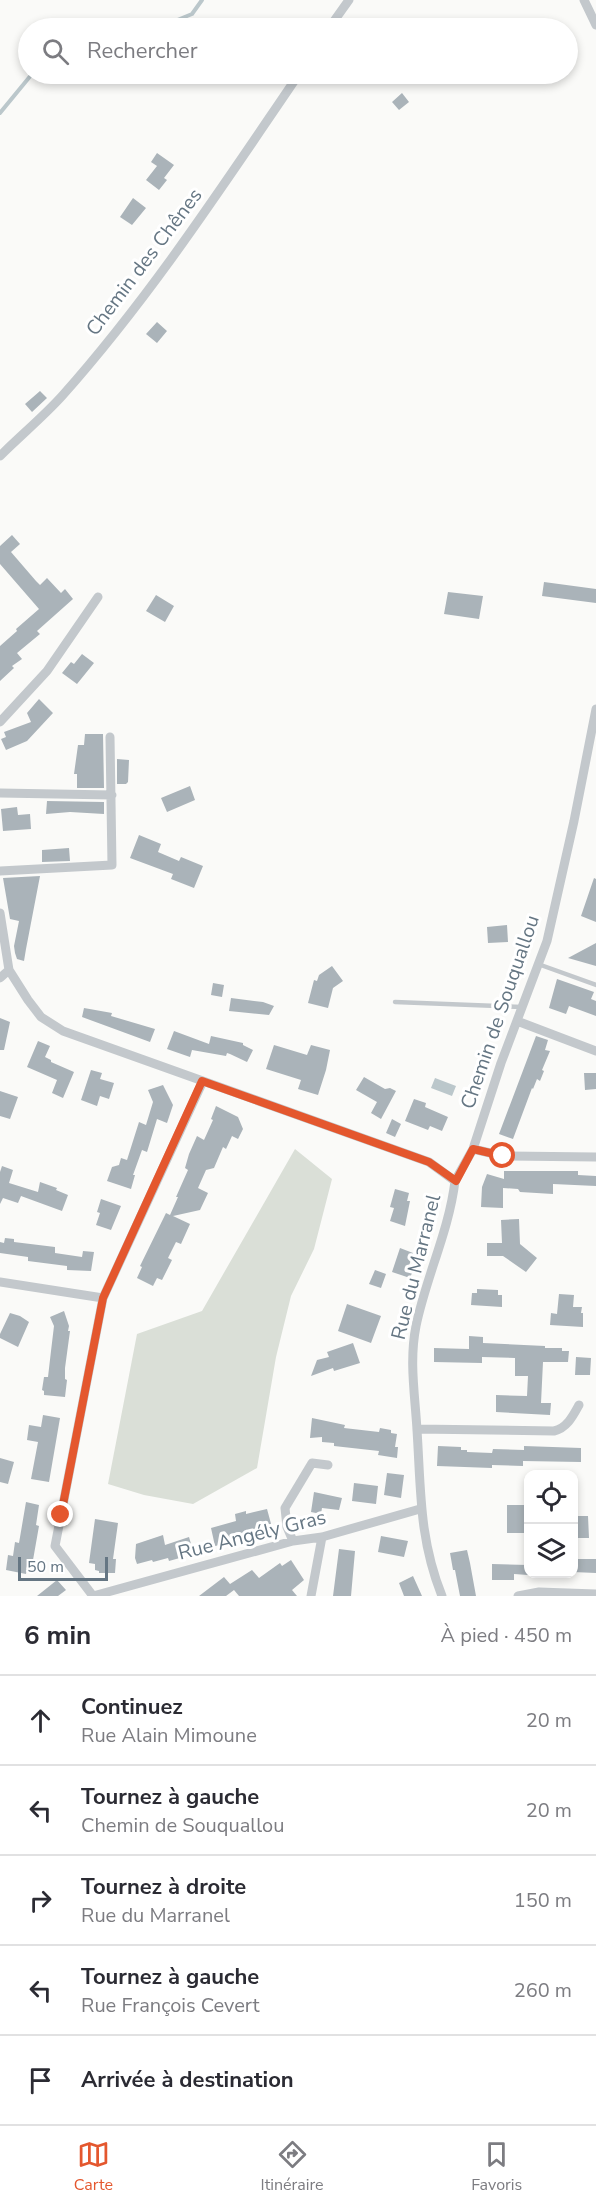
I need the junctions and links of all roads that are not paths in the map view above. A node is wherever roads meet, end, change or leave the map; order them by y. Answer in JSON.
{"nodes":[{"id":1,"x":349,"y":0,"type":"edge"},
{"id":2,"x":584,"y":0,"type":"edge"},
{"id":3,"x":336,"y":18,"type":"edge"},
{"id":4,"x":596,"y":25,"type":"edge"},
{"id":5,"x":292,"y":84,"type":"edge"},
{"id":6,"x":0,"y":456,"type":"edge"},
{"id":7,"x":98,"y":597,"type":"dead end"},
{"id":8,"x":596,"y":709,"type":"edge"},
{"id":9,"x":0,"y":722,"type":"edge"},
{"id":10,"x":110,"y":737,"type":"dead end"},
{"id":11,"x":0,"y":793,"type":"edge"},
{"id":12,"x":111,"y":795,"type":"junction"},
{"id":13,"x":0,"y":871,"type":"edge"},
{"id":14,"x":0,"y":913,"type":"edge"},
{"id":15,"x":538,"y":964,"type":"junction"},
{"id":16,"x":9,"y":970,"type":"junction"},
{"id":17,"x":0,"y":978,"type":"edge"},
{"id":18,"x":596,"y":985,"type":"edge"},
{"id":19,"x":395,"y":1002,"type":"dead end"},
{"id":20,"x":522,"y":1007,"type":"junction"},
{"id":21,"x":517,"y":1021,"type":"junction"},
{"id":22,"x":596,"y":1052,"type":"edge"},
{"id":23,"x":202,"y":1081,"type":"junction"},
{"id":24,"x":473,"y":1149,"type":"junction"},
{"id":25,"x":596,"y":1157,"type":"edge"},
{"id":26,"x":456,"y":1181,"type":"junction"},
{"id":27,"x":0,"y":1282,"type":"edge"},
{"id":28,"x":103,"y":1298,"type":"junction"},
{"id":29,"x":579,"y":1405,"type":"dead end"},
{"id":30,"x":417,"y":1429,"type":"junction"},
{"id":31,"x":328,"y":1465,"type":"dead end"},
{"id":32,"x":420,"y":1509,"type":"junction"},
{"id":33,"x":322,"y":1537,"type":"junction"},
{"id":34,"x":293,"y":1541,"type":"junction"},
{"id":35,"x":540,"y":1594,"type":"edge"},
{"id":36,"x":596,"y":1594,"type":"edge"},
{"id":37,"x":93,"y":1596,"type":"edge"},
{"id":38,"x":311,"y":1596,"type":"edge"},
{"id":39,"x":442,"y":1596,"type":"edge"},
{"id":40,"x":518,"y":1596,"type":"edge"}],
"edges":[{"from":1,"to":3,"type":"street"},
{"from":2,"to":4,"type":"street"},
{"from":5,"to":6,"type":"street","name":"Chemin des Chênes"},
{"from":7,"to":9,"type":"street"},
{"from":8,"to":15,"type":"street","name":"Chemin de Souquallou"},
{"from":10,"to":12,"type":"street"},
{"from":11,"to":12,"type":"street"},
{"from":12,"to":13,"type":"street"},
{"from":14,"to":16,"type":"street","name":"Rue du Marranel"},
{"from":15,"to":18,"type":"lane"},
{"from":15,"to":20,"type":"street","name":"Chemin de Souquallou"},
{"from":16,"to":17,"type":"street"},
{"from":16,"to":23,"type":"street","name":"Rue du Marranel"},
{"from":19,"to":20,"type":"lane"},
{"from":20,"to":21,"type":"street","name":"Chemin de Souquallou"},
{"from":21,"to":22,"type":"street"},
{"from":21,"to":24,"type":"street","name":"Chemin de Souquallou"},
{"from":23,"to":26,"type":"street","name":"Rue du Marranel"},
{"from":23,"to":28,"type":"street"},
{"from":24,"to":25,"type":"street"},
{"from":24,"to":26,"type":"street","name":"Chemin de Souquallou"},
{"from":26,"to":30,"type":"street","name":"Rue du Marranel"},
{"from":27,"to":28,"type":"street"},
{"from":28,"to":37,"type":"street"},
{"from":29,"to":30,"type":"street"},
{"from":30,"to":32,"type":"street","name":"Rue du Marranel"},
{"from":31,"to":34,"type":"street"},
{"from":32,"to":33,"type":"street","name":"Rue Angély Gras"},
{"from":32,"to":39,"type":"street","name":"Rue du Marranel"},
{"from":33,"to":34,"type":"street","name":"Rue Angély Gras"},
{"from":33,"to":38,"type":"street"},
{"from":34,"to":37,"type":"street","name":"Rue Angély Gras"},
{"from":35,"to":36,"type":"street"},
{"from":35,"to":40,"type":"street"}]}
